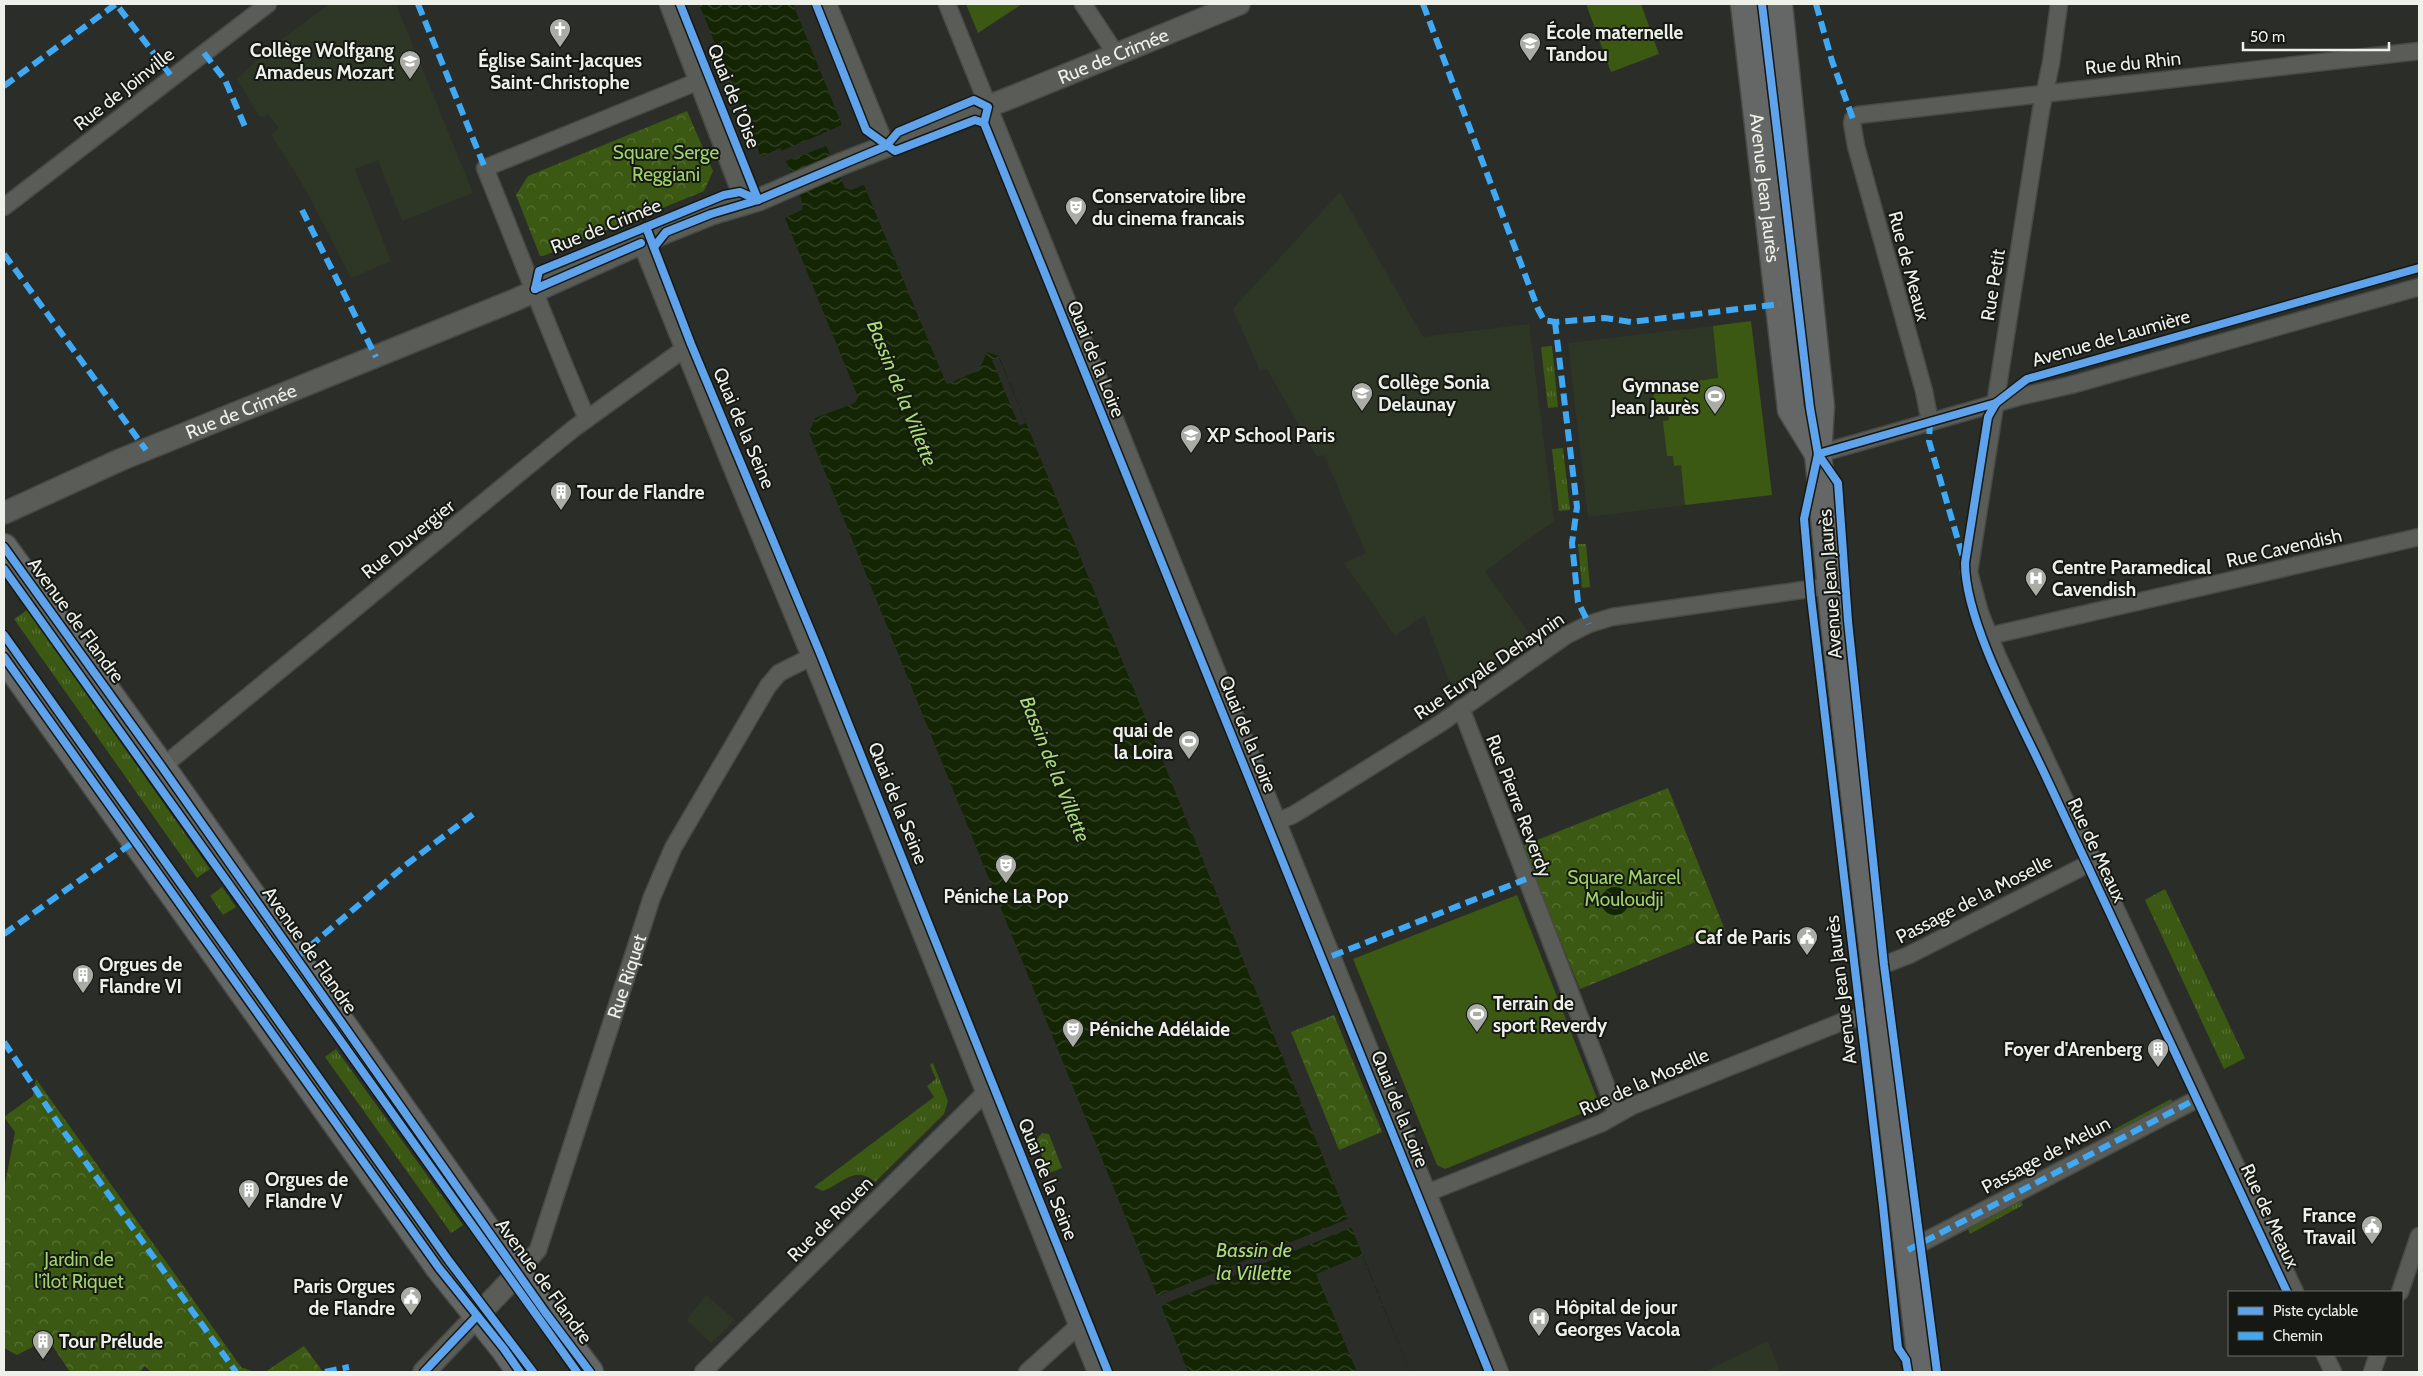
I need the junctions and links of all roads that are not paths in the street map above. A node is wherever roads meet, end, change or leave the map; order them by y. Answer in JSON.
{"nodes":[{"id":1,"x":268,"y":4,"type":"edge"},
{"id":2,"x":668,"y":4,"type":"edge"},
{"id":3,"x":828,"y":4,"type":"edge"},
{"id":4,"x":947,"y":4,"type":"edge"},
{"id":5,"x":1082,"y":4,"type":"edge"},
{"id":6,"x":1239,"y":4,"type":"edge"},
{"id":7,"x":1744,"y":4,"type":"edge"},
{"id":8,"x":1778,"y":4,"type":"edge"},
{"id":9,"x":2059,"y":4,"type":"edge"},
{"id":10,"x":2419,"y":51,"type":"edge"},
{"id":11,"x":1116,"y":54,"type":"junction"},
{"id":12,"x":699,"y":81,"type":"junction"},
{"id":13,"x":2044,"y":92,"type":"junction"},
{"id":14,"x":988,"y":106,"type":"junction"},
{"id":15,"x":1853,"y":119,"type":"joint"},
{"id":16,"x":886,"y":146,"type":"junction"},
{"id":17,"x":4,"y":207,"type":"edge"},
{"id":18,"x":711,"y":214,"type":"junction"},
{"id":19,"x":641,"y":243,"type":"junction"},
{"id":20,"x":2419,"y":286,"type":"edge"},
{"id":21,"x":535,"y":289,"type":"junction"},
{"id":22,"x":684,"y":349,"type":"junction"},
{"id":23,"x":1996,"y":404,"type":"junction"},
{"id":24,"x":587,"y":419,"type":"junction"},
{"id":25,"x":1930,"y":422,"type":"junction"},
{"id":26,"x":1818,"y":454,"type":"junction"},
{"id":27,"x":4,"y":513,"type":"edge"},
{"id":28,"x":2419,"y":537,"type":"edge"},
{"id":29,"x":4,"y":547,"type":"edge"},
{"id":30,"x":1969,"y":572,"type":"joint"},
{"id":31,"x":1831,"y":586,"type":"junction"},
{"id":32,"x":1989,"y":636,"type":"junction"},
{"id":33,"x":811,"y":657,"type":"junction"},
{"id":34,"x":4,"y":658,"type":"edge"},
{"id":35,"x":1461,"y":708,"type":"junction"},
{"id":36,"x":162,"y":767,"type":"junction"},
{"id":37,"x":1278,"y":821,"type":"junction"},
{"id":38,"x":2092,"y":862,"type":"junction"},
{"id":39,"x":1873,"y":969,"type":"junction"},
{"id":40,"x":1879,"y":1013,"type":"junction"},
{"id":41,"x":985,"y":1093,"type":"junction"},
{"id":42,"x":2203,"y":1096,"type":"junction"},
{"id":43,"x":1617,"y":1114,"type":"junction"},
{"id":44,"x":1428,"y":1193,"type":"junction"},
{"id":45,"x":2419,"y":1236,"type":"edge"},
{"id":46,"x":1908,"y":1250,"type":"junction"},
{"id":47,"x":518,"y":1273,"type":"junction"},
{"id":48,"x":2295,"y":1291,"type":"edge"},
{"id":49,"x":2400,"y":1291,"type":"edge"},
{"id":50,"x":477,"y":1316,"type":"junction"},
{"id":51,"x":1077,"y":1327,"type":"junction"},
{"id":52,"x":2325,"y":1356,"type":"edge"},
{"id":53,"x":2378,"y":1356,"type":"edge"},
{"id":54,"x":424,"y":1372,"type":"edge"},
{"id":55,"x":520,"y":1372,"type":"edge"},
{"id":56,"x":590,"y":1372,"type":"edge"},
{"id":57,"x":703,"y":1372,"type":"edge"},
{"id":58,"x":1027,"y":1372,"type":"edge"},
{"id":59,"x":1096,"y":1372,"type":"edge"},
{"id":60,"x":1500,"y":1372,"type":"edge"},
{"id":61,"x":1922,"y":1372,"type":"edge"},
{"id":62,"x":2333,"y":1372,"type":"edge"},
{"id":63,"x":2372,"y":1372,"type":"edge"}],
"edges":[{"from":1,"to":17,"type":"street","name":"Rue de Joinville"},
{"from":2,"to":12,"type":"street","name":"Quai de l'Oise"},
{"from":3,"to":16,"type":"street"},
{"from":4,"to":14,"type":"street","name":"Quai de la Loire"},
{"from":5,"to":11,"type":"street"},
{"from":6,"to":11,"type":"street","name":"Rue de Crimée"},
{"from":7,"to":26,"type":"main road","name":"Avenue Jean Jaurès"},
{"from":8,"to":26,"type":"main road","name":"Avenue Jean Jaurès"},
{"from":9,"to":13,"type":"street","name":"Rue Petit"},
{"from":10,"to":13,"type":"street","name":"Rue du Rhin"},
{"from":11,"to":14,"type":"street","name":"Rue de Crimée"},
{"from":12,"to":18,"type":"street","name":"Quai de l'Oise"},
{"from":12,"to":21,"type":"street"},
{"from":13,"to":15,"type":"street","name":"Rue du Rhin"},
{"from":13,"to":23,"type":"street","name":"Rue Petit"},
{"from":14,"to":16,"type":"street","name":"Rue de Crimée"},
{"from":14,"to":37,"type":"street","name":"Quai de la Loire"},
{"from":15,"to":25,"type":"street","name":"Rue de Meaux"},
{"from":16,"to":18,"type":"street","name":"Rue de Crimée"},
{"from":18,"to":19,"type":"street","name":"Rue de Crimée"},
{"from":19,"to":21,"type":"street","name":"Rue de Crimée"},
{"from":19,"to":22,"type":"street","name":"Quai de la Seine"},
{"from":20,"to":23,"type":"street","name":"Avenue de Laumière"},
{"from":21,"to":24,"type":"street"},
{"from":21,"to":27,"type":"street","name":"Rue de Crimée"},
{"from":22,"to":24,"type":"street","name":"Rue Duvergier"},
{"from":22,"to":33,"type":"street","name":"Quai de la Seine"},
{"from":23,"to":25,"type":"street","name":"Avenue de Laumière"},
{"from":23,"to":30,"type":"street","name":"Rue Petit"},
{"from":24,"to":36,"type":"street","name":"Rue Duvergier"},
{"from":25,"to":26,"type":"street","name":"Avenue de Laumière"},
{"from":26,"to":31,"type":"main road","name":"Avenue Jean Jaurès"},
{"from":28,"to":32,"type":"street","name":"Rue Cavendish"},
{"from":29,"to":36,"type":"main road","name":"Avenue de Flandre"},
{"from":30,"to":32,"type":"street","name":"Rue de Meaux"},
{"from":31,"to":35,"type":"street","name":"Rue Euryale Dehaynin"},
{"from":31,"to":39,"type":"main road","name":"Avenue Jean Jaurès"},
{"from":32,"to":38,"type":"street","name":"Rue de Meaux"},
{"from":33,"to":41,"type":"street","name":"Quai de la Seine"},
{"from":33,"to":47,"type":"street","name":"Rue Riquet"},
{"from":34,"to":50,"type":"main road"},
{"from":35,"to":37,"type":"street","name":"Rue Euryale Dehaynin"},
{"from":35,"to":43,"type":"street","name":"Rue Pierre Reverdy"},
{"from":36,"to":47,"type":"main road","name":"Avenue de Flandre"},
{"from":37,"to":44,"type":"street","name":"Quai de la Loire"},
{"from":38,"to":39,"type":"street","name":"Passage de la Moselle"},
{"from":38,"to":42,"type":"street","name":"Rue de Meaux"},
{"from":39,"to":40,"type":"main road","name":"Avenue Jean Jaurès"},
{"from":40,"to":43,"type":"street","name":"Rue de la Moselle"},
{"from":40,"to":46,"type":"main road","name":"Avenue Jean Jaurès"},
{"from":41,"to":51,"type":"street","name":"Quai de la Seine"},
{"from":41,"to":57,"type":"street","name":"Rue de Rouen"},
{"from":42,"to":46,"type":"street","name":"Passage de Melun"},
{"from":42,"to":48,"type":"street","name":"Rue de Meaux"},
{"from":43,"to":44,"type":"street","name":"Rue de la Moselle"},
{"from":44,"to":60,"type":"street","name":"Quai de la Loire"},
{"from":45,"to":49,"type":"street"},
{"from":46,"to":61,"type":"main road","name":"Avenue Jean Jaurès"},
{"from":47,"to":50,"type":"street","name":"Rue Riquet"},
{"from":47,"to":56,"type":"main road","name":"Avenue de Flandre"},
{"from":50,"to":54,"type":"street","name":"Rue Riquet"},
{"from":50,"to":55,"type":"main road"},
{"from":51,"to":58,"type":"street"},
{"from":51,"to":59,"type":"street","name":"Quai de la Seine"},
{"from":52,"to":62,"type":"street"},
{"from":53,"to":63,"type":"street"}]}
